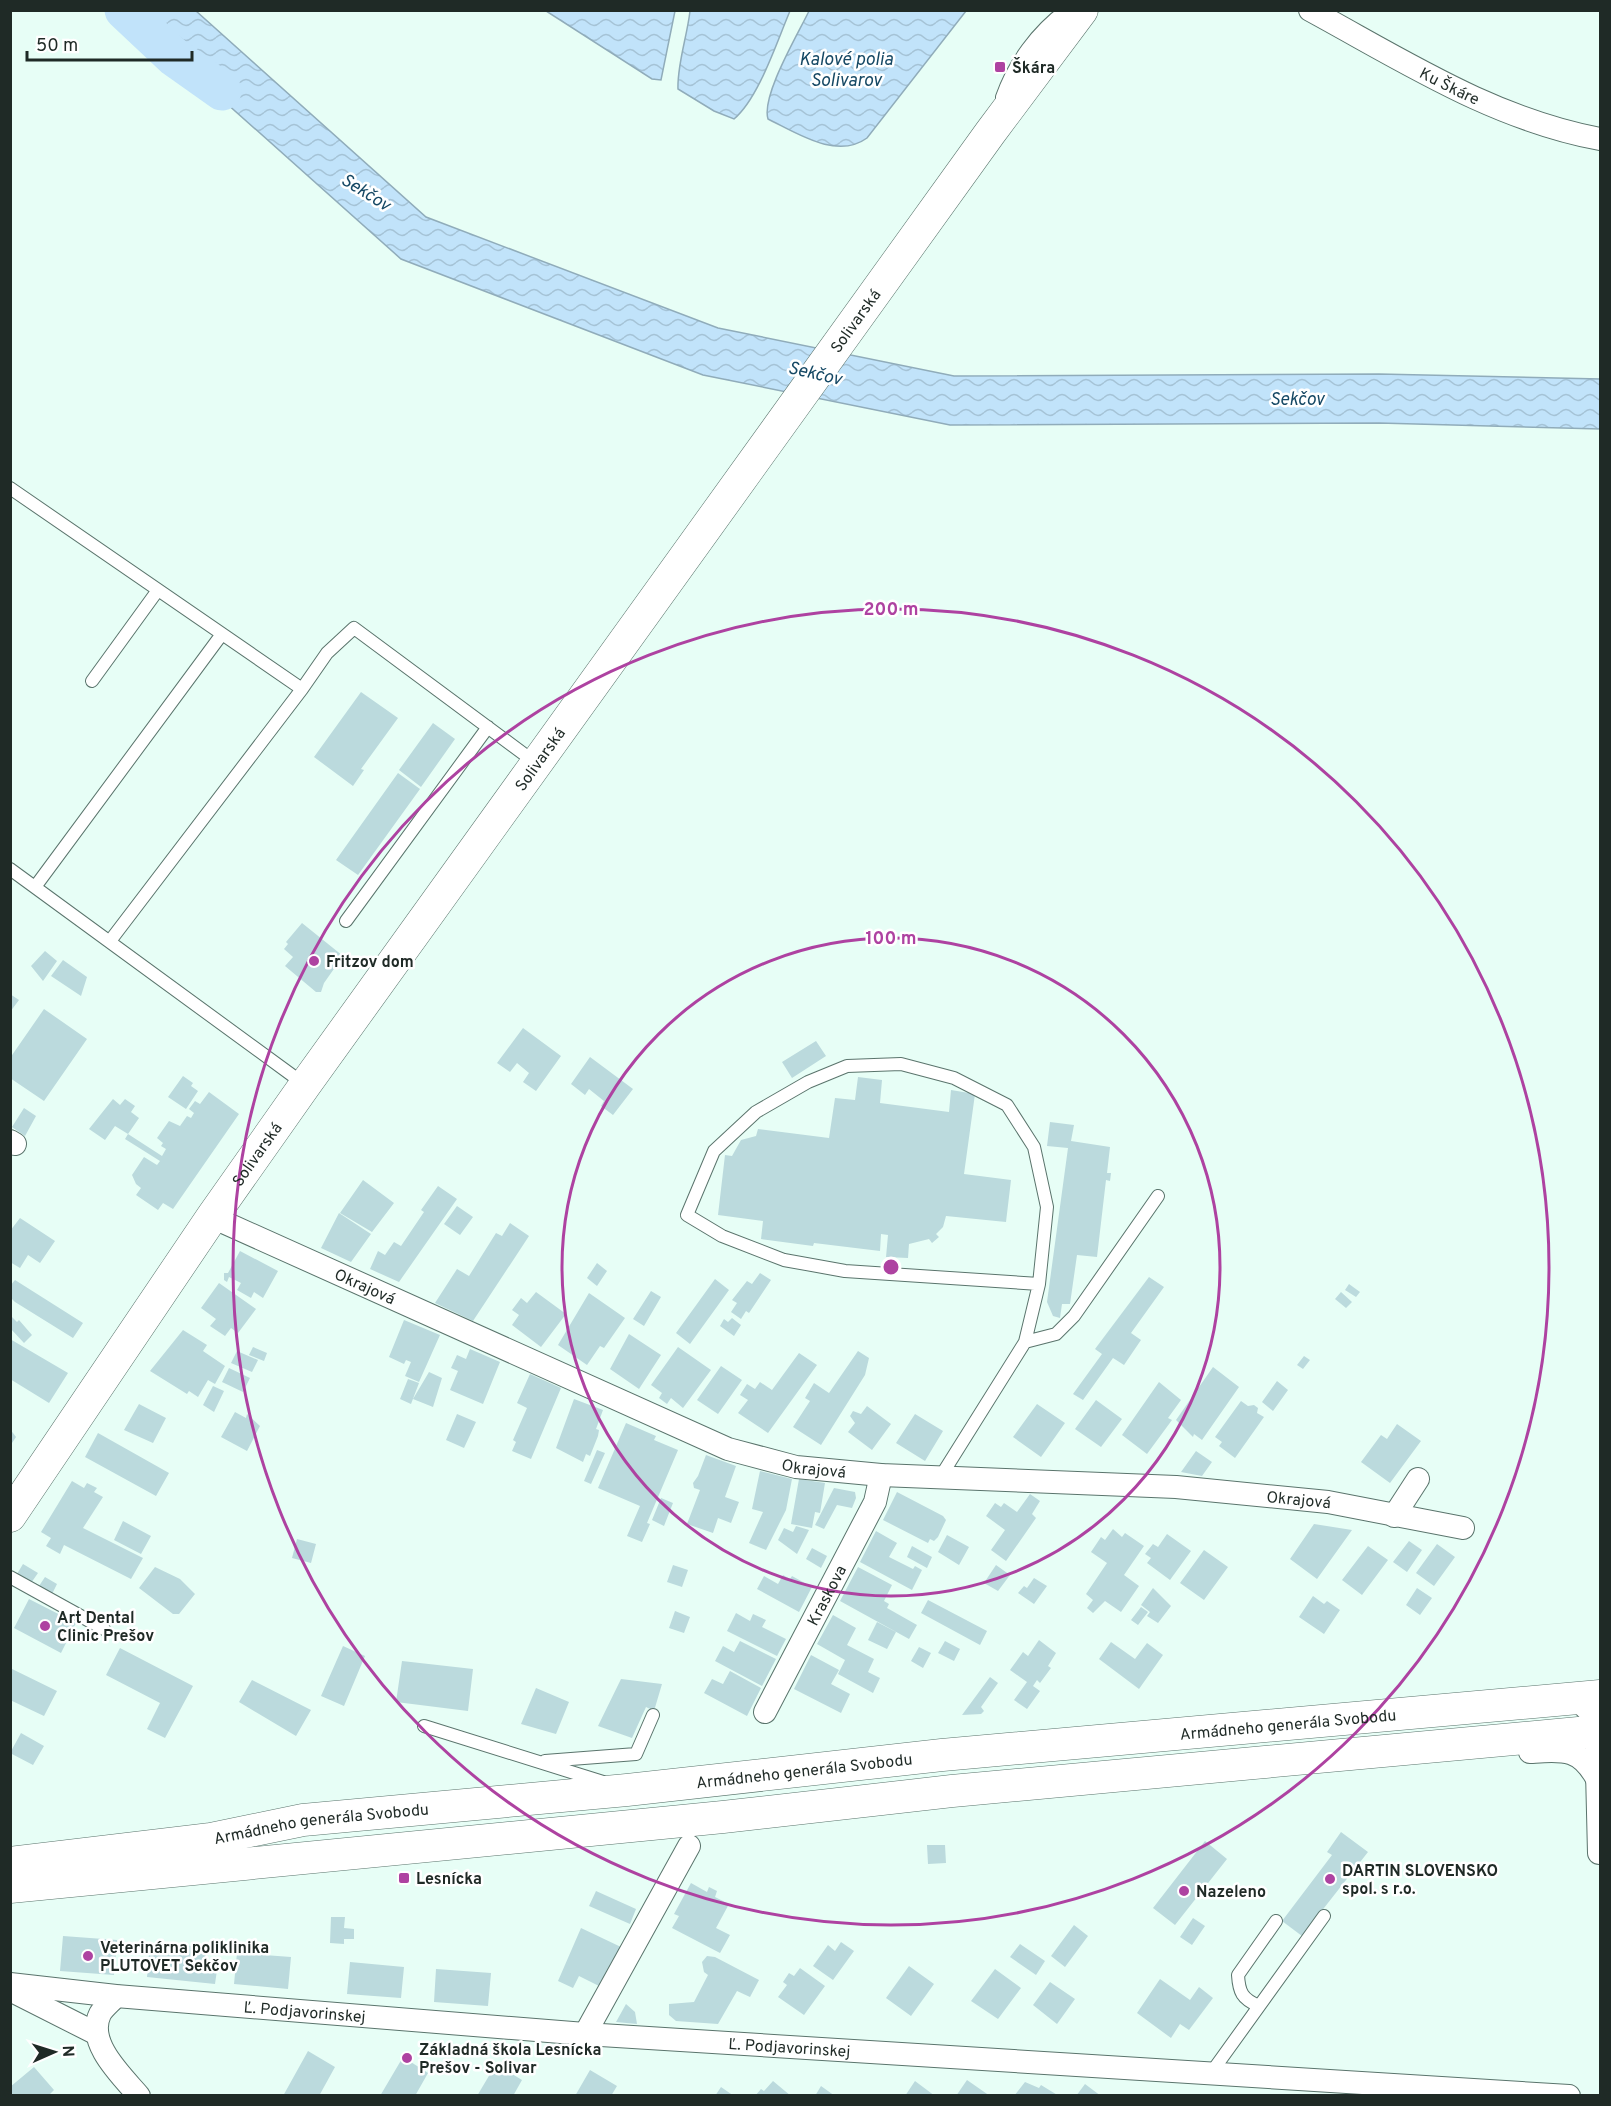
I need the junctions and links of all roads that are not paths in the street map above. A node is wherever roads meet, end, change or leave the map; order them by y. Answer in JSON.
{"nodes":[{"id":1,"x":1066,"y":10,"type":"edge"},
{"id":2,"x":1082,"y":10,"type":"edge"},
{"id":3,"x":1310,"y":10,"type":"edge"},
{"id":4,"x":1325,"y":10,"type":"edge"},
{"id":5,"x":1373,"y":47,"type":"junction"},
{"id":6,"x":990,"y":133,"type":"junction"},
{"id":7,"x":1600,"y":139,"type":"edge"},
{"id":8,"x":10,"y":488,"type":"edge"},
{"id":9,"x":158,"y":590,"type":"junction"},
{"id":10,"x":222,"y":634,"type":"junction"},
{"id":11,"x":92,"y":681,"type":"dead end"},
{"id":12,"x":302,"y":690,"type":"junction"},
{"id":13,"x":488,"y":727,"type":"junction"},
{"id":14,"x":537,"y":764,"type":"junction"},
{"id":15,"x":10,"y":869,"type":"edge"},
{"id":16,"x":35,"y":887,"type":"junction"},
{"id":17,"x":346,"y":921,"type":"dead end"},
{"id":18,"x":110,"y":941,"type":"junction"},
{"id":19,"x":305,"y":1085,"type":"junction"},
{"id":20,"x":1158,"y":1196,"type":"dead end"},
{"id":21,"x":212,"y":1217,"type":"junction"},
{"id":22,"x":1039,"y":1284,"type":"junction"},
{"id":23,"x":1025,"y":1342,"type":"junction"},
{"id":24,"x":882,"y":1475,"type":"junction"},
{"id":25,"x":941,"y":1476,"type":"junction"},
{"id":26,"x":1418,"y":1479,"type":"dead end"},
{"id":27,"x":10,"y":1516,"type":"edge"},
{"id":28,"x":1394,"y":1516,"type":"junction"},
{"id":29,"x":1463,"y":1528,"type":"dead end"},
{"id":30,"x":10,"y":1577,"type":"edge"},
{"id":31,"x":104,"y":1629,"type":"dead end"},
{"id":32,"x":1588,"y":1697,"type":"edge"},
{"id":33,"x":765,"y":1712,"type":"dead end"},
{"id":34,"x":653,"y":1715,"type":"dead end"},
{"id":35,"x":424,"y":1726,"type":"dead end"},
{"id":36,"x":1599,"y":1728,"type":"edge"},
{"id":37,"x":1430,"y":1747,"type":"junction"},
{"id":38,"x":537,"y":1762,"type":"junction"},
{"id":39,"x":627,"y":1790,"type":"junction"},
{"id":40,"x":1598,"y":1792,"type":"edge"},
{"id":41,"x":689,"y":1846,"type":"dead end"},
{"id":42,"x":1599,"y":1853,"type":"dead end"},
{"id":43,"x":10,"y":1863,"type":"edge"},
{"id":44,"x":10,"y":1887,"type":"edge"},
{"id":45,"x":1324,"y":1916,"type":"dead end"},
{"id":46,"x":1276,"y":1921,"type":"dead end"},
{"id":47,"x":10,"y":1984,"type":"edge"},
{"id":48,"x":10,"y":1990,"type":"edge"},
{"id":49,"x":116,"y":1996,"type":"junction"},
{"id":50,"x":1259,"y":2006,"type":"junction"},
{"id":51,"x":97,"y":2034,"type":"junction"},
{"id":52,"x":585,"y":2034,"type":"junction"},
{"id":53,"x":1211,"y":2073,"type":"junction"},
{"id":54,"x":1250,"y":2085,"type":"edge"},
{"id":55,"x":1488,"y":2093,"type":"edge"},
{"id":56,"x":139,"y":2096,"type":"edge"},
{"id":57,"x":1569,"y":2096,"type":"edge"}],
"edges":[{"from":1,"to":6,"type":"lane"},
{"from":2,"to":6,"type":"street","name":"Solivarská"},
{"from":3,"to":5,"type":"street","name":"Ku Škáre"},
{"from":4,"to":5,"type":"street"},
{"from":5,"to":7,"type":"street","name":"Ku Škáre"},
{"from":6,"to":14,"type":"street","name":"Solivarská"},
{"from":8,"to":9,"type":"lane"},
{"from":9,"to":10,"type":"lane"},
{"from":9,"to":11,"type":"lane"},
{"from":10,"to":12,"type":"lane"},
{"from":10,"to":16,"type":"lane"},
{"from":12,"to":13,"type":"lane"},
{"from":12,"to":18,"type":"lane"},
{"from":13,"to":14,"type":"lane"},
{"from":13,"to":17,"type":"lane"},
{"from":14,"to":19,"type":"street","name":"Solivarská"},
{"from":15,"to":16,"type":"lane"},
{"from":16,"to":18,"type":"lane"},
{"from":18,"to":19,"type":"lane"},
{"from":19,"to":21,"type":"street","name":"Solivarská"},
{"from":20,"to":23,"type":"lane"},
{"from":21,"to":24,"type":"street","name":"Okrajová"},
{"from":21,"to":27,"type":"street","name":"Solivarská"},
{"from":22,"to":22,"type":"lane"},
{"from":22,"to":23,"type":"lane"},
{"from":23,"to":25,"type":"lane"},
{"from":24,"to":25,"type":"street","name":"Okrajová"},
{"from":24,"to":33,"type":"street","name":"Kraskova"},
{"from":25,"to":28,"type":"street","name":"Okrajová"},
{"from":26,"to":28,"type":"street"},
{"from":28,"to":29,"type":"street","name":"Okrajová"},
{"from":30,"to":31,"type":"lane"},
{"from":32,"to":36,"type":"street"},
{"from":32,"to":39,"type":"street","name":"Armádneho generála Svobodu"},
{"from":34,"to":38,"type":"lane"},
{"from":35,"to":38,"type":"lane"},
{"from":36,"to":37,"type":"street","name":"Armádneho generála Svobodu"},
{"from":36,"to":40,"type":"street"},
{"from":37,"to":40,"type":"street"},
{"from":37,"to":44,"type":"street","name":"Armádneho generála Svobodu"},
{"from":38,"to":39,"type":"lane"},
{"from":39,"to":43,"type":"street","name":"Armádneho generála Svobodu"},
{"from":40,"to":42,"type":"street"},
{"from":41,"to":52,"type":"street"},
{"from":45,"to":50,"type":"lane"},
{"from":46,"to":50,"type":"lane"},
{"from":47,"to":49,"type":"street","name":"Ľ. Podjavorinskej"},
{"from":48,"to":51,"type":"street"},
{"from":49,"to":51,"type":"street"},
{"from":49,"to":52,"type":"street","name":"Ľ. Podjavorinskej"},
{"from":50,"to":53,"type":"lane"},
{"from":51,"to":56,"type":"street"},
{"from":52,"to":53,"type":"street","name":"Ľ. Podjavorinskej"},
{"from":53,"to":54,"type":"street","name":"Ľ. Podjavorinskej"},
{"from":54,"to":55,"type":"street","name":"Ľ. Podjavorinskej"},
{"from":55,"to":57,"type":"street","name":"Ľ. Podjavorinskej"}]}
